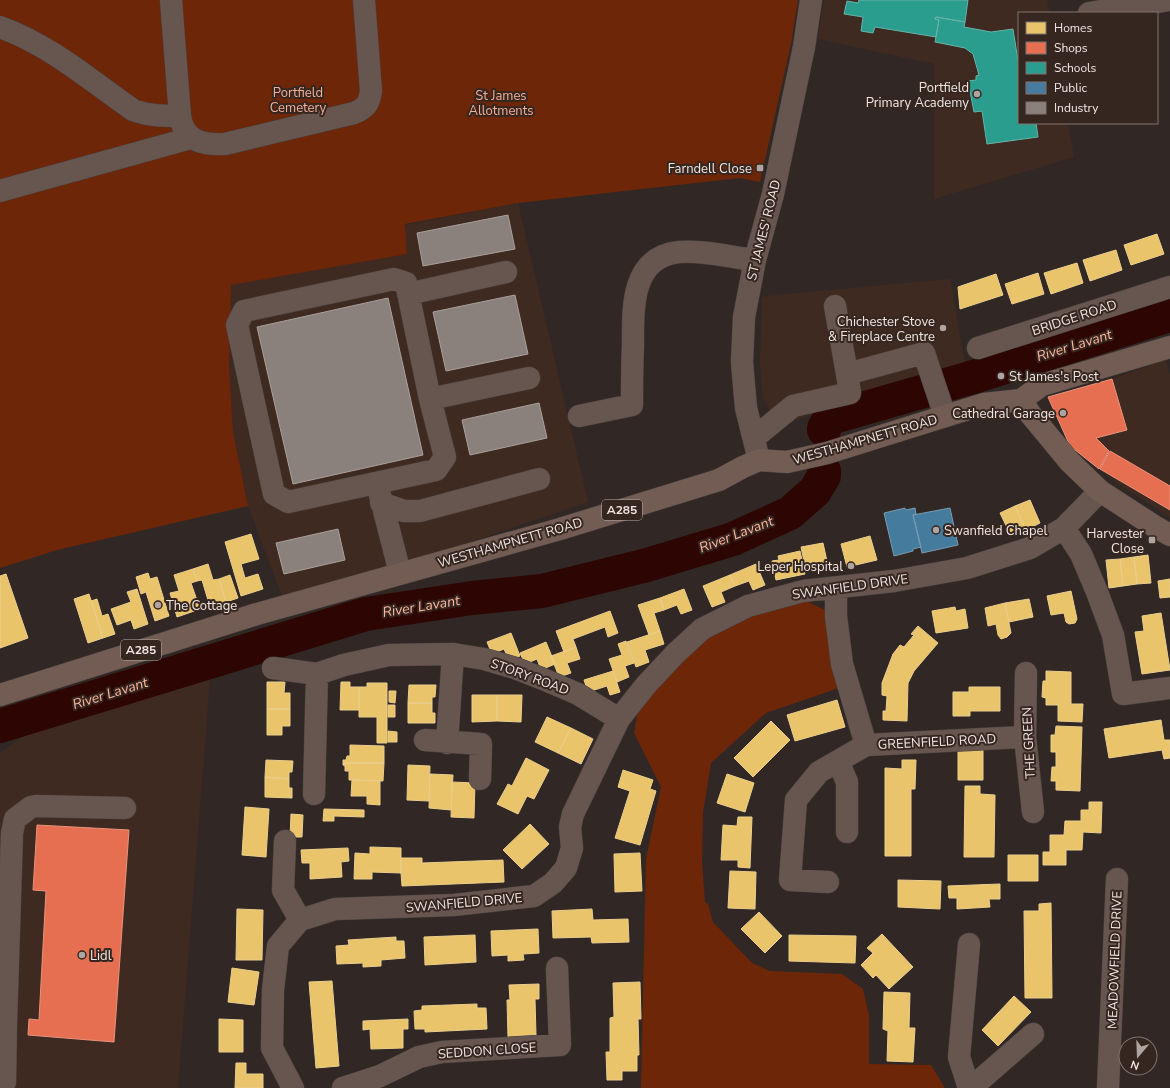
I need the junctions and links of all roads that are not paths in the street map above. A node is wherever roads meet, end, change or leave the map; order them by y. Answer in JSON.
{"nodes":[{"id":1,"x":171,"y":0,"type":"edge"},
{"id":2,"x":364,"y":0,"type":"edge"},
{"id":3,"x":811,"y":0,"type":"edge"},
{"id":4,"x":1169,"y":0,"type":"edge"},
{"id":5,"x":1095,"y":12,"type":"edge"},
{"id":6,"x":0,"y":27,"type":"edge"},
{"id":7,"x":180,"y":116,"type":"junction"},
{"id":8,"x":191,"y":138,"type":"junction"},
{"id":9,"x":0,"y":192,"type":"edge"},
{"id":10,"x":755,"y":260,"type":"junction"},
{"id":11,"x":506,"y":272,"type":"dead end"},
{"id":12,"x":1170,"y":287,"type":"edge"},
{"id":13,"x":408,"y":294,"type":"junction"},
{"id":14,"x":835,"y":306,"type":"dead end"},
{"id":15,"x":1170,"y":347,"type":"edge"},
{"id":16,"x":978,"y":348,"type":"dead end"},
{"id":17,"x":846,"y":374,"type":"junction"},
{"id":18,"x":529,"y":378,"type":"dead end"},
{"id":19,"x":430,"y":399,"type":"junction"},
{"id":20,"x":1021,"y":400,"type":"junction"},
{"id":21,"x":942,"y":408,"type":"junction"},
{"id":22,"x":579,"y":416,"type":"dead end"},
{"id":23,"x":754,"y":438,"type":"junction"},
{"id":24,"x":759,"y":460,"type":"junction"},
{"id":25,"x":539,"y":479,"type":"dead end"},
{"id":26,"x":1100,"y":491,"type":"junction"},
{"id":27,"x":379,"y":493,"type":"junction"},
{"id":28,"x":1064,"y":528,"type":"junction"},
{"id":29,"x":1170,"y":535,"type":"edge"},
{"id":30,"x":400,"y":573,"type":"junction"},
{"id":31,"x":836,"y":588,"type":"junction"},
{"id":32,"x":453,"y":654,"type":"junction"},
{"id":33,"x":273,"y":668,"type":"dead end"},
{"id":34,"x":317,"y":674,"type":"junction"},
{"id":35,"x":1026,"y":674,"type":"dead end"},
{"id":36,"x":1170,"y":688,"type":"edge"},
{"id":37,"x":0,"y":695,"type":"edge"},
{"id":38,"x":618,"y":720,"type":"junction"},
{"id":39,"x":1025,"y":737,"type":"junction"},
{"id":40,"x":425,"y":740,"type":"dead end"},
{"id":41,"x":447,"y":743,"type":"junction"},
{"id":42,"x":866,"y":744,"type":"junction"},
{"id":43,"x":838,"y":761,"type":"junction"},
{"id":44,"x":480,"y":779,"type":"dead end"},
{"id":45,"x":314,"y":794,"type":"dead end"},
{"id":46,"x":124,"y":808,"type":"dead end"},
{"id":47,"x":1033,"y":812,"type":"dead end"},
{"id":48,"x":846,"y":832,"type":"dead end"},
{"id":49,"x":6,"y":833,"type":"edge"},
{"id":50,"x":285,"y":841,"type":"dead end"},
{"id":51,"x":1117,"y":879,"type":"dead end"},
{"id":52,"x":828,"y":882,"type":"dead end"},
{"id":53,"x":300,"y":920,"type":"junction"},
{"id":54,"x":969,"y":944,"type":"dead end"},
{"id":55,"x":557,"y":968,"type":"dead end"},
{"id":56,"x":3,"y":1025,"type":"edge"},
{"id":57,"x":1033,"y":1034,"type":"dead end"},
{"id":58,"x":3,"y":1084,"type":"edge"},
{"id":59,"x":293,"y":1088,"type":"edge"},
{"id":60,"x":343,"y":1088,"type":"edge"},
{"id":61,"x":970,"y":1088,"type":"edge"},
{"id":62,"x":1108,"y":1088,"type":"edge"}],
"edges":[{"from":1,"to":7,"type":"street"},
{"from":2,"to":8,"type":"street"},
{"from":3,"to":10,"type":"street","name":"ST JAMES' ROAD"},
{"from":4,"to":5,"type":"street"},
{"from":6,"to":7,"type":"street"},
{"from":7,"to":8,"type":"street"},
{"from":8,"to":9,"type":"street"},
{"from":10,"to":22,"type":"street"},
{"from":10,"to":23,"type":"street","name":"ST JAMES' ROAD"},
{"from":11,"to":13,"type":"street"},
{"from":12,"to":16,"type":"street","name":"BRIDGE ROAD"},
{"from":13,"to":19,"type":"street"},
{"from":13,"to":27,"type":"street"},
{"from":14,"to":17,"type":"street"},
{"from":15,"to":20,"type":"main road","number":"A285"},
{"from":17,"to":21,"type":"street"},
{"from":17,"to":23,"type":"street"},
{"from":18,"to":19,"type":"street"},
{"from":19,"to":27,"type":"street"},
{"from":20,"to":21,"type":"main road","name":"WESTHAMPNETT ROAD","number":"A285"},
{"from":20,"to":26,"type":"main road"},
{"from":21,"to":24,"type":"main road","name":"WESTHAMPNETT ROAD","number":"A285"},
{"from":23,"to":24,"type":"street","name":"ST JAMES' ROAD"},
{"from":24,"to":30,"type":"main road","name":"WESTHAMPNETT ROAD","number":"A285"},
{"from":25,"to":27,"type":"street"},
{"from":26,"to":28,"type":"street","name":"SWANFIELD DRIVE"},
{"from":26,"to":29,"type":"main road"},
{"from":27,"to":30,"type":"street"},
{"from":28,"to":31,"type":"street","name":"SWANFIELD DRIVE"},
{"from":28,"to":36,"type":"street"},
{"from":30,"to":37,"type":"main road","name":"WESTHAMPNETT ROAD","number":"A285"},
{"from":31,"to":38,"type":"street","name":"SWANFIELD DRIVE"},
{"from":31,"to":42,"type":"street","name":"GREENFIELD ROAD"},
{"from":32,"to":34,"type":"street","name":"STORY ROAD"},
{"from":32,"to":38,"type":"street","name":"STORY ROAD"},
{"from":32,"to":41,"type":"street"},
{"from":33,"to":34,"type":"street"},
{"from":34,"to":45,"type":"street"},
{"from":35,"to":39,"type":"street","name":"THE GREEN"},
{"from":38,"to":53,"type":"street","name":"SWANFIELD DRIVE"},
{"from":39,"to":42,"type":"street","name":"GREENFIELD ROAD"},
{"from":39,"to":47,"type":"street","name":"THE GREEN"},
{"from":40,"to":41,"type":"street"},
{"from":41,"to":44,"type":"street"},
{"from":42,"to":43,"type":"street"},
{"from":43,"to":48,"type":"street"},
{"from":43,"to":52,"type":"street"},
{"from":46,"to":49,"type":"street"},
{"from":49,"to":56,"type":"street"},
{"from":50,"to":53,"type":"street"},
{"from":51,"to":62,"type":"street","name":"MEADOWFIELD DRIVE"},
{"from":53,"to":59,"type":"street"},
{"from":54,"to":61,"type":"street"},
{"from":55,"to":60,"type":"street","name":"SEDDON CLOSE"},
{"from":56,"to":58,"type":"street"},
{"from":57,"to":61,"type":"street"}]}
